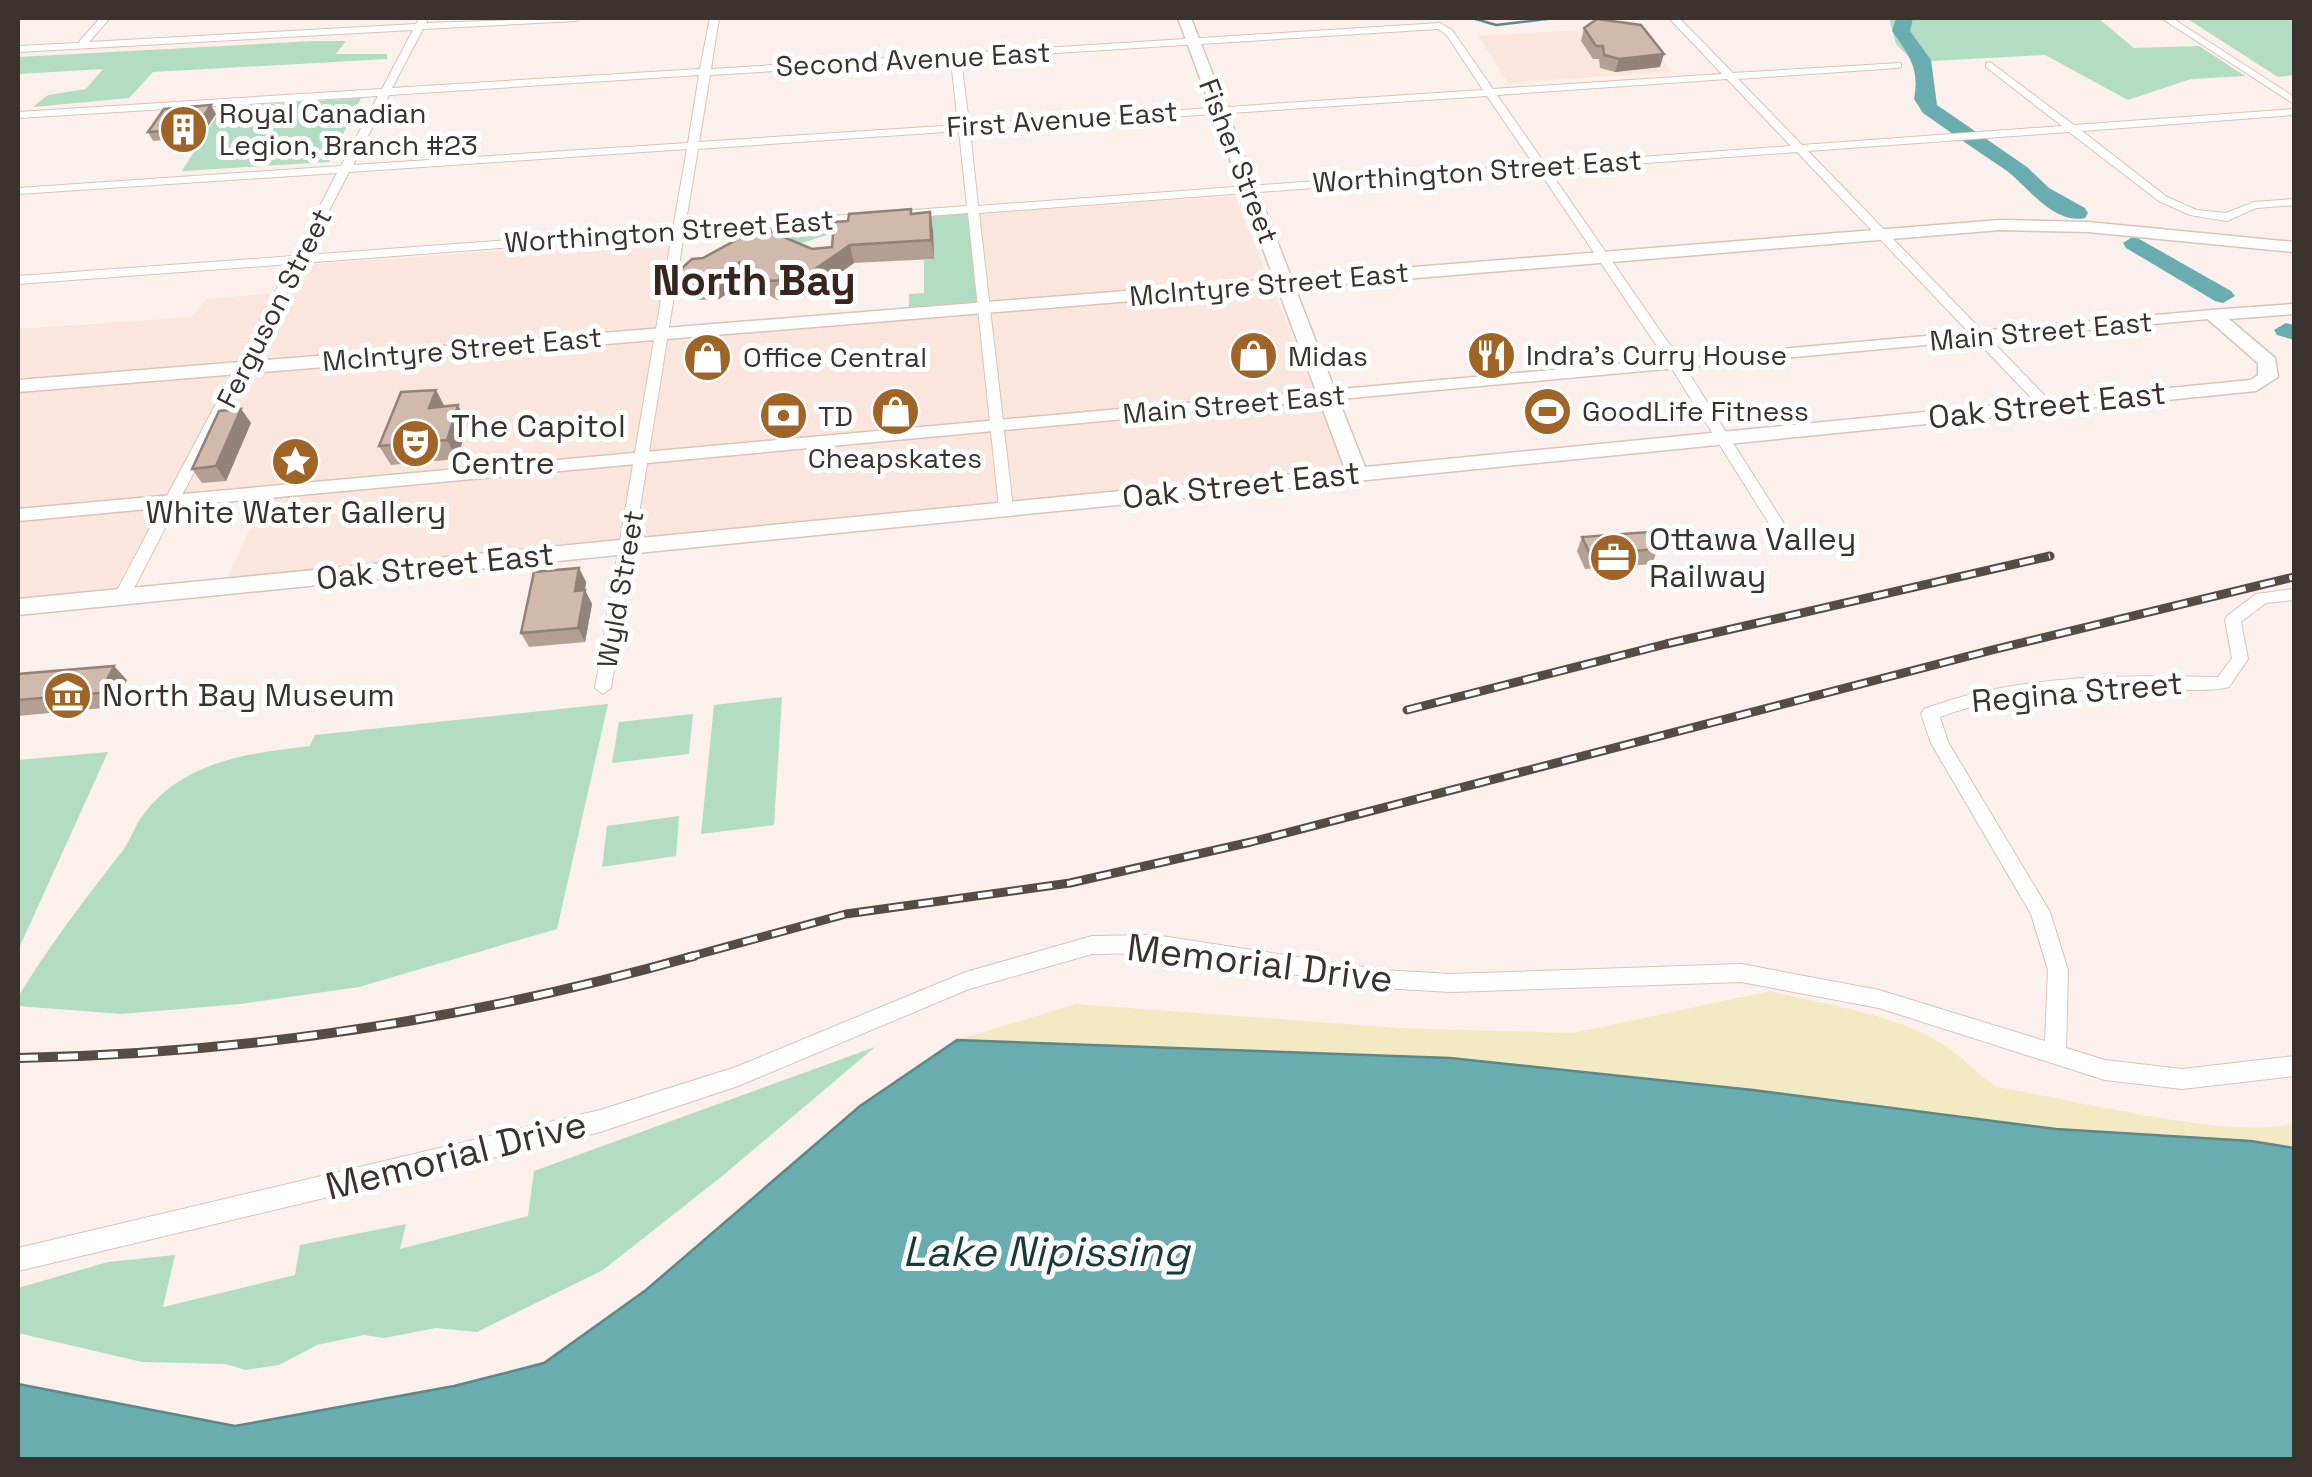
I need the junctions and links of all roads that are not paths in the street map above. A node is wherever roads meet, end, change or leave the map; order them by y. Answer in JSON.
{"nodes":[{"id":1,"x":105,"y":18,"type":"edge"},
{"id":2,"x":576,"y":18,"type":"edge"},
{"id":3,"x":714,"y":18,"type":"edge"},
{"id":4,"x":1184,"y":18,"type":"edge"},
{"id":5,"x":1674,"y":18,"type":"edge"},
{"id":6,"x":2166,"y":18,"type":"edge"},
{"id":7,"x":421,"y":22,"type":"edge"},
{"id":8,"x":1193,"y":42,"type":"junction"},
{"id":9,"x":80,"y":46,"type":"junction"},
{"id":10,"x":18,"y":49,"type":"edge"},
{"id":11,"x":956,"y":58,"type":"junction"},
{"id":12,"x":1897,"y":65,"type":"dead end"},
{"id":13,"x":1990,"y":65,"type":"dead end"},
{"id":14,"x":705,"y":71,"type":"junction"},
{"id":15,"x":1730,"y":75,"type":"junction"},
{"id":16,"x":386,"y":91,"type":"junction"},
{"id":17,"x":1489,"y":91,"type":"junction"},
{"id":18,"x":2294,"y":101,"type":"edge"},
{"id":19,"x":1220,"y":108,"type":"junction"},
{"id":20,"x":2294,"y":112,"type":"edge"},
{"id":21,"x":18,"y":116,"type":"edge"},
{"id":22,"x":965,"y":126,"type":"junction"},
{"id":23,"x":2070,"y":127,"type":"junction"},
{"id":24,"x":692,"y":144,"type":"junction"},
{"id":25,"x":1798,"y":146,"type":"junction"},
{"id":26,"x":1540,"y":167,"type":"junction"},
{"id":27,"x":346,"y":168,"type":"junction"},
{"id":28,"x":1248,"y":188,"type":"junction"},
{"id":29,"x":18,"y":190,"type":"edge"},
{"id":30,"x":2294,"y":202,"type":"edge"},
{"id":31,"x":973,"y":208,"type":"junction"},
{"id":32,"x":2227,"y":217,"type":"junction"},
{"id":33,"x":680,"y":230,"type":"junction"},
{"id":34,"x":1882,"y":235,"type":"junction"},
{"id":35,"x":2241,"y":242,"type":"junction"},
{"id":36,"x":2294,"y":247,"type":"edge"},
{"id":37,"x":1603,"y":257,"type":"junction"},
{"id":38,"x":300,"y":259,"type":"junction"},
{"id":39,"x":18,"y":280,"type":"edge"},
{"id":40,"x":1284,"y":283,"type":"junction"},
{"id":41,"x":981,"y":306,"type":"junction"},
{"id":42,"x":2289,"y":309,"type":"edge"},
{"id":43,"x":2212,"y":315,"type":"junction"},
{"id":44,"x":663,"y":333,"type":"junction"},
{"id":45,"x":1980,"y":336,"type":"junction"},
{"id":46,"x":2254,"y":348,"type":"junction"},
{"id":47,"x":1676,"y":364,"type":"junction"},
{"id":48,"x":244,"y":367,"type":"junction"},
{"id":49,"x":18,"y":386,"type":"edge"},
{"id":50,"x":1328,"y":395,"type":"junction"},
{"id":51,"x":2045,"y":404,"type":"junction"},
{"id":52,"x":997,"y":425,"type":"junction"},
{"id":53,"x":1720,"y":437,"type":"junction"},
{"id":54,"x":642,"y":457,"type":"junction"},
{"id":55,"x":1357,"y":474,"type":"junction"},
{"id":56,"x":174,"y":502,"type":"junction"},
{"id":57,"x":1006,"y":508,"type":"junction"},
{"id":58,"x":18,"y":515,"type":"edge"},
{"id":59,"x":626,"y":546,"type":"junction"},
{"id":60,"x":1790,"y":546,"type":"dead end"},
{"id":61,"x":2294,"y":594,"type":"edge"},
{"id":62,"x":122,"y":596,"type":"junction"},
{"id":63,"x":18,"y":606,"type":"edge"},
{"id":64,"x":603,"y":688,"type":"dead end"},
{"id":65,"x":2055,"y":1056,"type":"junction"},
{"id":66,"x":2294,"y":1066,"type":"edge"},
{"id":67,"x":18,"y":1260,"type":"edge"}],
"edges":[{"from":1,"to":9,"type":"street"},
{"from":2,"to":7,"type":"street"},
{"from":3,"to":14,"type":"street","name":"Wyld Street"},
{"from":4,"to":8,"type":"main road","name":"Fisher Street"},
{"from":5,"to":15,"type":"street"},
{"from":6,"to":18,"type":"street"},
{"from":7,"to":9,"type":"street"},
{"from":7,"to":16,"type":"street","name":"Ferguson Street"},
{"from":8,"to":11,"type":"street","name":"Second Avenue East"},
{"from":8,"to":17,"type":"street","name":"Second Avenue East"},
{"from":8,"to":19,"type":"main road","name":"Fisher Street"},
{"from":9,"to":10,"type":"street"},
{"from":11,"to":14,"type":"street","name":"Second Avenue East"},
{"from":11,"to":22,"type":"street"},
{"from":12,"to":15,"type":"street","name":"First Avenue East"},
{"from":13,"to":23,"type":"street"},
{"from":14,"to":16,"type":"street","name":"Second Avenue East"},
{"from":14,"to":24,"type":"street","name":"Wyld Street"},
{"from":15,"to":17,"type":"street","name":"First Avenue East"},
{"from":15,"to":25,"type":"street"},
{"from":16,"to":21,"type":"street","name":"Second Avenue East"},
{"from":16,"to":27,"type":"street","name":"Ferguson Street"},
{"from":17,"to":19,"type":"street","name":"First Avenue East"},
{"from":17,"to":26,"type":"street"},
{"from":19,"to":22,"type":"street","name":"First Avenue East"},
{"from":19,"to":28,"type":"main road","name":"Fisher Street"},
{"from":20,"to":23,"type":"street","name":"Worthington Street East"},
{"from":22,"to":24,"type":"street","name":"First Avenue East"},
{"from":22,"to":31,"type":"street"},
{"from":23,"to":25,"type":"street","name":"Worthington Street East"},
{"from":23,"to":32,"type":"street"},
{"from":24,"to":27,"type":"street","name":"First Avenue East"},
{"from":24,"to":33,"type":"street","name":"Wyld Street"},
{"from":25,"to":26,"type":"street","name":"Worthington Street East"},
{"from":25,"to":34,"type":"street"},
{"from":26,"to":28,"type":"street","name":"Worthington Street East"},
{"from":26,"to":37,"type":"street"},
{"from":27,"to":29,"type":"street","name":"First Avenue East"},
{"from":27,"to":38,"type":"street","name":"Ferguson Street"},
{"from":28,"to":31,"type":"street","name":"Worthington Street East"},
{"from":28,"to":40,"type":"main road","name":"Fisher Street"},
{"from":30,"to":32,"type":"street"},
{"from":31,"to":33,"type":"street","name":"Worthington Street East"},
{"from":31,"to":41,"type":"street"},
{"from":32,"to":35,"type":"street"},
{"from":33,"to":38,"type":"street","name":"Worthington Street East"},
{"from":33,"to":44,"type":"street","name":"Wyld Street"},
{"from":34,"to":35,"type":"main road","name":"McIntyre Street East"},
{"from":34,"to":37,"type":"main road","name":"McIntyre Street East"},
{"from":34,"to":45,"type":"street"},
{"from":35,"to":36,"type":"main road","name":"McIntyre Street East"},
{"from":37,"to":40,"type":"main road","name":"McIntyre Street East"},
{"from":37,"to":47,"type":"street"},
{"from":38,"to":39,"type":"street","name":"Worthington Street East"},
{"from":38,"to":48,"type":"street","name":"Ferguson Street"},
{"from":40,"to":41,"type":"main road","name":"McIntyre Street East"},
{"from":40,"to":50,"type":"main road","name":"Fisher Street"},
{"from":41,"to":44,"type":"main road","name":"McIntyre Street East"},
{"from":41,"to":52,"type":"street"},
{"from":42,"to":43,"type":"main road","name":"Main Street East"},
{"from":42,"to":46,"type":"main road"},
{"from":43,"to":45,"type":"street","name":"Main Street East"},
{"from":43,"to":46,"type":"main road"},
{"from":44,"to":48,"type":"main road","name":"McIntyre Street East"},
{"from":44,"to":54,"type":"street","name":"Wyld Street"},
{"from":45,"to":47,"type":"street","name":"Main Street East"},
{"from":45,"to":51,"type":"street"},
{"from":46,"to":51,"type":"main road","name":"Oak Street East"},
{"from":47,"to":50,"type":"street","name":"Main Street East"},
{"from":47,"to":53,"type":"street"},
{"from":48,"to":49,"type":"main road","name":"McIntyre Street East"},
{"from":48,"to":56,"type":"street","name":"Ferguson Street"},
{"from":50,"to":52,"type":"street","name":"Main Street East"},
{"from":50,"to":55,"type":"main road","name":"Fisher Street"},
{"from":51,"to":53,"type":"main road","name":"Oak Street East"},
{"from":52,"to":54,"type":"street","name":"Main Street East"},
{"from":52,"to":57,"type":"street"},
{"from":53,"to":55,"type":"main road","name":"Oak Street East"},
{"from":53,"to":60,"type":"street"},
{"from":54,"to":56,"type":"street","name":"Main Street East"},
{"from":54,"to":59,"type":"street","name":"Wyld Street"},
{"from":55,"to":57,"type":"main road","name":"Oak Street East"},
{"from":56,"to":58,"type":"street","name":"Main Street East"},
{"from":56,"to":62,"type":"street","name":"Ferguson Street"},
{"from":57,"to":59,"type":"main road","name":"Oak Street East"},
{"from":59,"to":62,"type":"main road","name":"Oak Street East"},
{"from":59,"to":64,"type":"street","name":"Wyld Street"},
{"from":61,"to":65,"type":"street","name":"Regina Street"},
{"from":62,"to":63,"type":"main road","name":"Oak Street East"},
{"from":65,"to":66,"type":"street","name":"Memorial Drive"},
{"from":65,"to":67,"type":"street","name":"Memorial Drive"}]}
